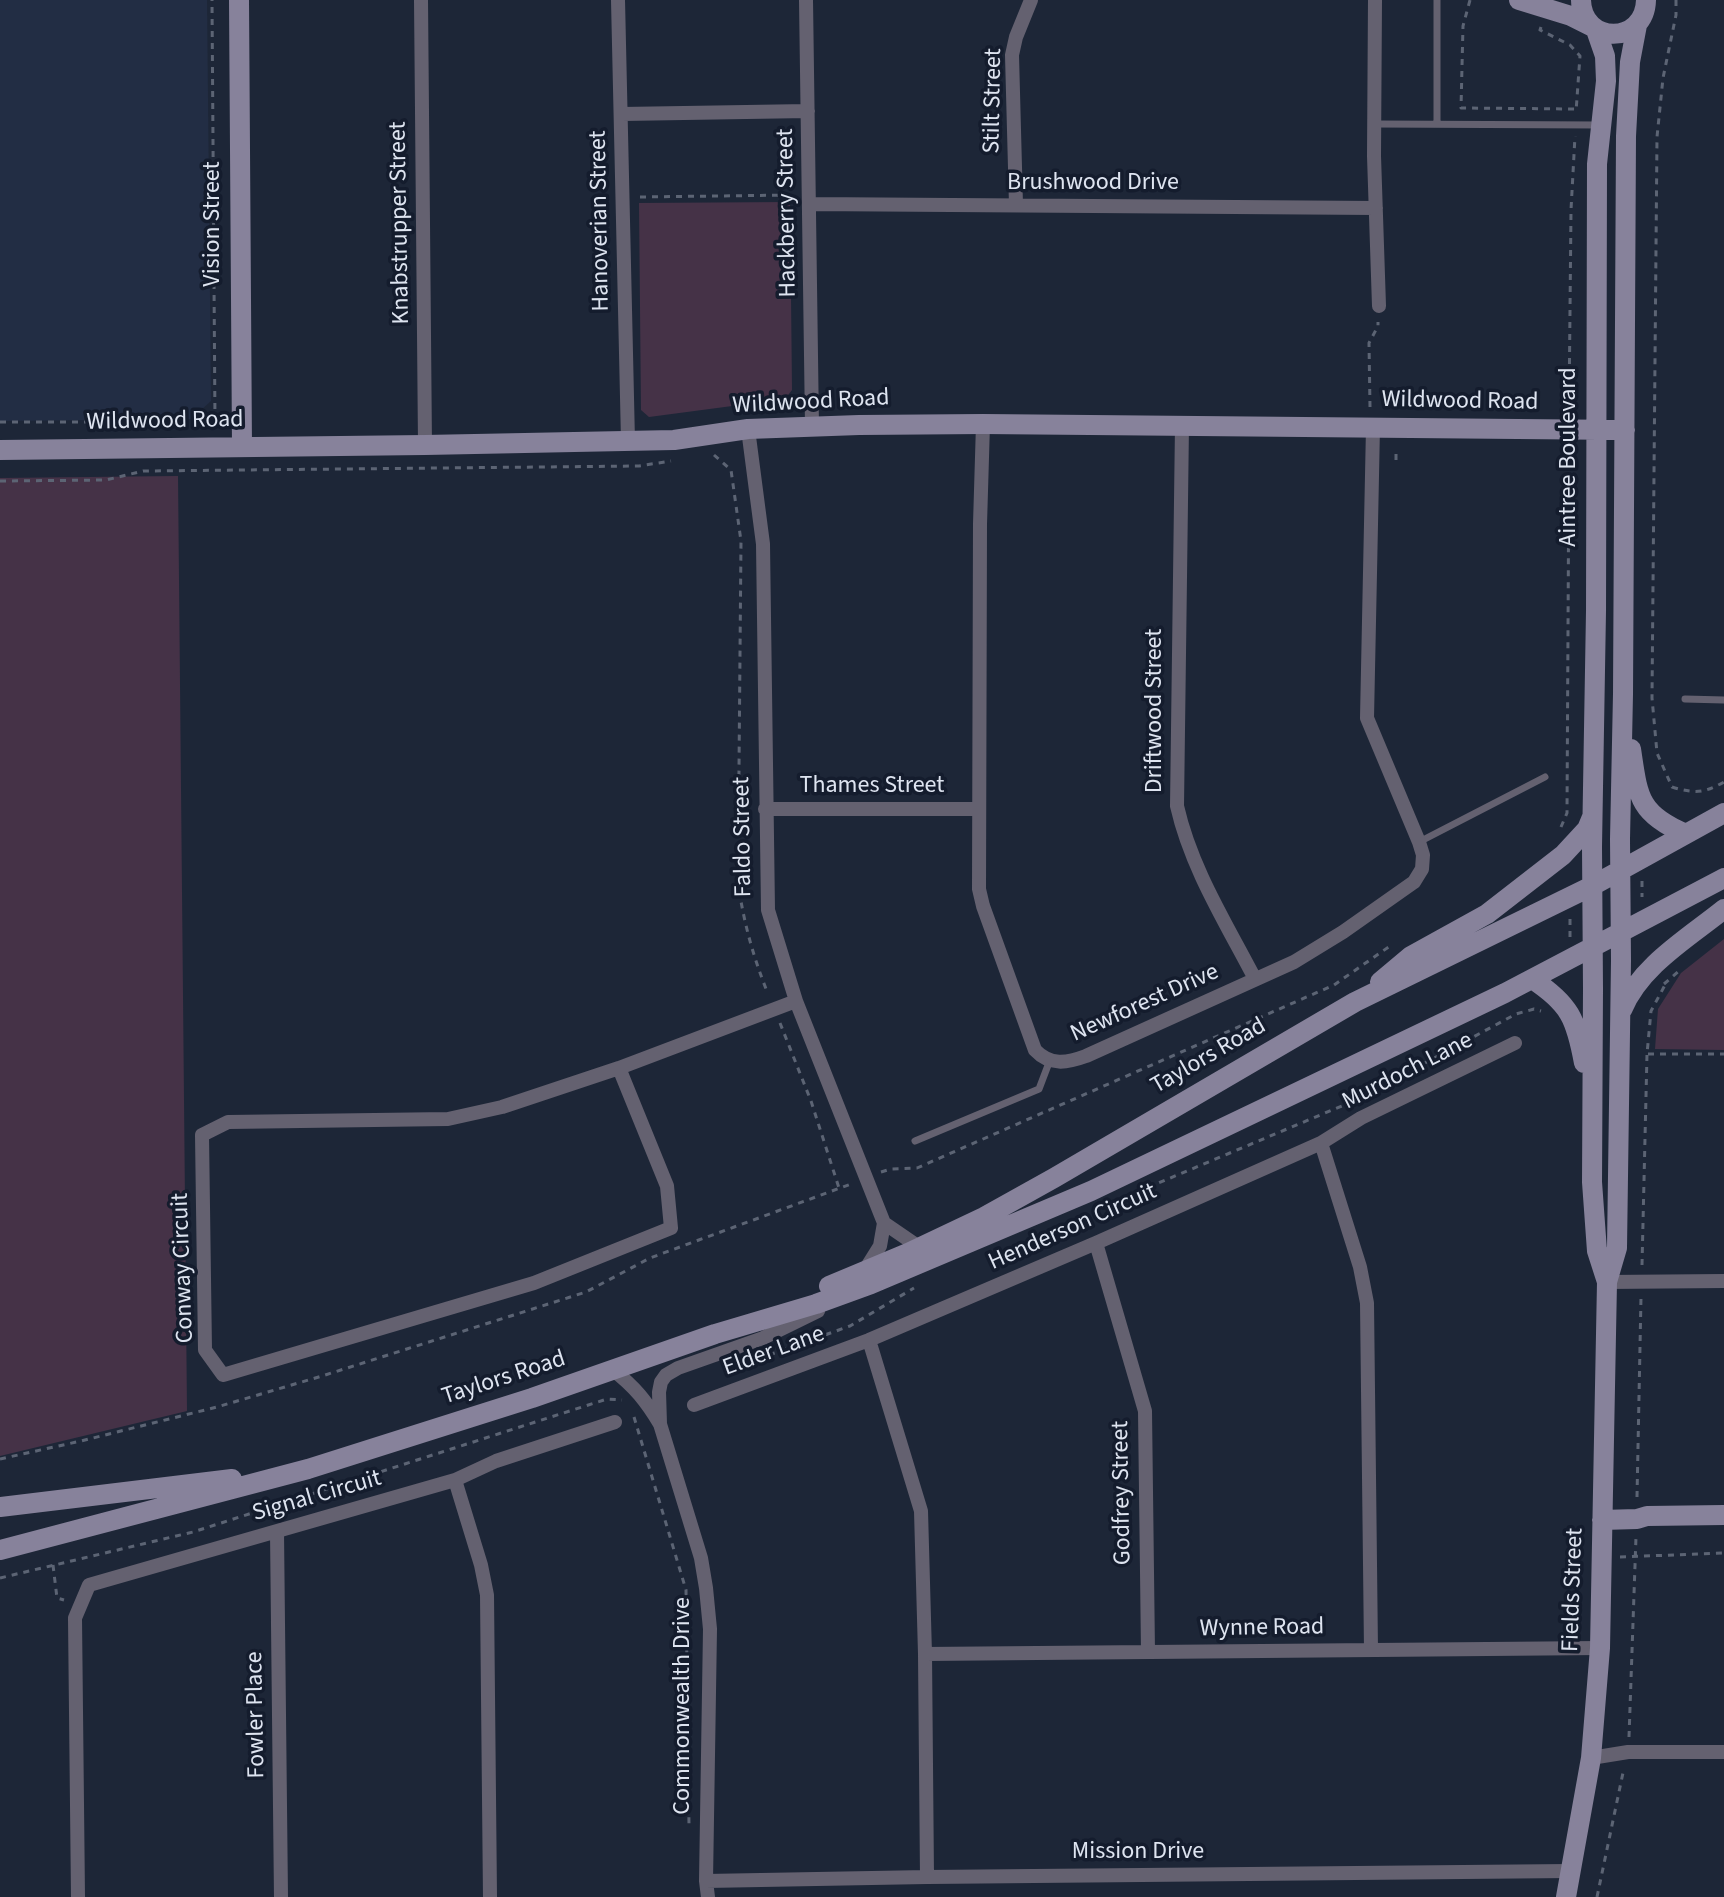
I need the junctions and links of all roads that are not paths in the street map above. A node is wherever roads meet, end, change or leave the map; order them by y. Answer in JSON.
{"nodes":[{"id":1,"x":239,"y":0,"type":"edge"},
{"id":2,"x":421,"y":0,"type":"edge"},
{"id":3,"x":618,"y":0,"type":"edge"},
{"id":4,"x":806,"y":0,"type":"edge"},
{"id":5,"x":1031,"y":0,"type":"edge"},
{"id":6,"x":1375,"y":0,"type":"edge"},
{"id":7,"x":1437,"y":0,"type":"edge"},
{"id":8,"x":1519,"y":0,"type":"edge"},
{"id":9,"x":1581,"y":0,"type":"edge"},
{"id":10,"x":1663,"y":0,"type":"edge"},
{"id":11,"x":1642,"y":13,"type":"edge"},
{"id":12,"x":1595,"y":28,"type":"junction"},
{"id":13,"x":808,"y":111,"type":"junction"},
{"id":14,"x":622,"y":114,"type":"junction"},
{"id":15,"x":1437,"y":123,"type":"junction"},
{"id":16,"x":1374,"y":124,"type":"junction"},
{"id":17,"x":1601,"y":125,"type":"junction"},
{"id":18,"x":1627,"y":125,"type":"junction"},
{"id":19,"x":810,"y":204,"type":"junction"},
{"id":20,"x":1016,"y":205,"type":"junction"},
{"id":21,"x":1376,"y":208,"type":"junction"},
{"id":22,"x":1379,"y":306,"type":"road end"},
{"id":23,"x":983,"y":424,"type":"junction"},
{"id":24,"x":1182,"y":425,"type":"junction"},
{"id":25,"x":812,"y":426,"type":"junction"},
{"id":26,"x":1373,"y":427,"type":"junction"},
{"id":27,"x":748,"y":429,"type":"junction"},
{"id":28,"x":1596,"y":429,"type":"junction"},
{"id":29,"x":1625,"y":430,"type":"junction"},
{"id":30,"x":628,"y":441,"type":"junction"},
{"id":31,"x":425,"y":445,"type":"junction"},
{"id":32,"x":242,"y":447,"type":"junction"},
{"id":33,"x":0,"y":450,"type":"edge"},
{"id":34,"x":1623,"y":694,"type":"junction"},
{"id":35,"x":1685,"y":699,"type":"dead end"},
{"id":36,"x":1724,"y":700,"type":"edge"},
{"id":37,"x":1545,"y":777,"type":"dead end"},
{"id":38,"x":765,"y":809,"type":"junction"},
{"id":39,"x":979,"y":809,"type":"junction"},
{"id":40,"x":1724,"y":813,"type":"edge"},
{"id":41,"x":1592,"y":816,"type":"junction"},
{"id":42,"x":1686,"y":834,"type":"junction"},
{"id":43,"x":1419,"y":842,"type":"junction"},
{"id":44,"x":1620,"y":871,"type":"junction"},
{"id":45,"x":1724,"y":878,"type":"edge"},
{"id":46,"x":1592,"y":886,"type":"junction"},
{"id":47,"x":1724,"y":909,"type":"edge"},
{"id":48,"x":1621,"y":931,"type":"junction"},
{"id":49,"x":1593,"y":947,"type":"junction"},
{"id":50,"x":1255,"y":979,"type":"junction"},
{"id":51,"x":1532,"y":979,"type":"junction"},
{"id":52,"x":796,"y":1001,"type":"junction"},
{"id":53,"x":1355,"y":1002,"type":"junction"},
{"id":54,"x":1620,"y":1013,"type":"junction"},
{"id":55,"x":1515,"y":1043,"type":"dead end"},
{"id":56,"x":1050,"y":1060,"type":"junction"},
{"id":57,"x":619,"y":1068,"type":"junction"},
{"id":58,"x":1593,"y":1114,"type":"junction"},
{"id":59,"x":915,"y":1141,"type":"dead end"},
{"id":60,"x":1321,"y":1143,"type":"junction"},
{"id":61,"x":884,"y":1223,"type":"junction"},
{"id":62,"x":1096,"y":1243,"type":"junction"},
{"id":63,"x":919,"y":1247,"type":"junction"},
{"id":64,"x":868,"y":1278,"type":"junction"},
{"id":65,"x":1724,"y":1281,"type":"edge"},
{"id":66,"x":1607,"y":1282,"type":"junction"},
{"id":67,"x":869,"y":1340,"type":"junction"},
{"id":68,"x":613,"y":1370,"type":"junction"},
{"id":69,"x":694,"y":1405,"type":"dead end"},
{"id":70,"x":615,"y":1422,"type":"dead end"},
{"id":71,"x":660,"y":1424,"type":"junction"},
{"id":72,"x":308,"y":1469,"type":"junction"},
{"id":73,"x":455,"y":1480,"type":"junction"},
{"id":74,"x":0,"y":1507,"type":"edge"},
{"id":75,"x":1724,"y":1515,"type":"edge"},
{"id":76,"x":1602,"y":1520,"type":"junction"},
{"id":77,"x":277,"y":1532,"type":"junction"},
{"id":78,"x":0,"y":1550,"type":"edge"},
{"id":79,"x":1600,"y":1648,"type":"junction"},
{"id":80,"x":1371,"y":1650,"type":"junction"},
{"id":81,"x":1148,"y":1652,"type":"junction"},
{"id":82,"x":925,"y":1654,"type":"junction"},
{"id":83,"x":1724,"y":1752,"type":"edge"},
{"id":84,"x":1591,"y":1758,"type":"junction"},
{"id":85,"x":1570,"y":1871,"type":"junction"},
{"id":86,"x":927,"y":1877,"type":"junction"},
{"id":87,"x":706,"y":1881,"type":"junction"},
{"id":88,"x":78,"y":1897,"type":"edge"},
{"id":89,"x":281,"y":1897,"type":"edge"},
{"id":90,"x":490,"y":1897,"type":"edge"},
{"id":91,"x":708,"y":1897,"type":"edge"},
{"id":92,"x":1566,"y":1897,"type":"edge"}],
"edges":[{"from":1,"to":32,"type":"street","name":"Vision Street"},
{"from":2,"to":31,"type":"street","name":"Knabstrupper Street"},
{"from":3,"to":14,"type":"street","name":"Hanoverian Street"},
{"from":4,"to":13,"type":"street","name":"Hackberry Street"},
{"from":5,"to":20,"type":"street","name":"Stilt Street"},
{"from":6,"to":16,"type":"street"},
{"from":7,"to":15,"type":"lane"},
{"from":8,"to":12,"type":"street"},
{"from":9,"to":12,"type":"street","name":"Aintree Boulevard"},
{"from":10,"to":11,"type":"street"},
{"from":11,"to":12,"type":"street"},
{"from":11,"to":18,"type":"street"},
{"from":12,"to":17,"type":"street","name":"Aintree Boulevard"},
{"from":13,"to":14,"type":"street"},
{"from":13,"to":19,"type":"street","name":"Hackberry Street"},
{"from":14,"to":30,"type":"street","name":"Hanoverian Street"},
{"from":15,"to":16,"type":"lane"},
{"from":15,"to":17,"type":"lane"},
{"from":16,"to":21,"type":"street"},
{"from":17,"to":18,"type":"street"},
{"from":17,"to":28,"type":"street","name":"Aintree Boulevard"},
{"from":18,"to":29,"type":"street"},
{"from":19,"to":20,"type":"street","name":"Brushwood Drive"},
{"from":19,"to":25,"type":"street","name":"Hackberry Street"},
{"from":20,"to":21,"type":"street","name":"Brushwood Drive"},
{"from":21,"to":22,"type":"street"},
{"from":23,"to":24,"type":"street","name":"Wildwood Road"},
{"from":23,"to":25,"type":"street","name":"Wildwood Road"},
{"from":23,"to":39,"type":"street","name":"Newforest Drive"},
{"from":24,"to":26,"type":"street","name":"Wildwood Road"},
{"from":24,"to":50,"type":"street","name":"Driftwood Street"},
{"from":25,"to":27,"type":"street","name":"Wildwood Road"},
{"from":26,"to":28,"type":"street","name":"Wildwood Road"},
{"from":26,"to":43,"type":"street","name":"Newforest Drive"},
{"from":27,"to":30,"type":"street","name":"Wildwood Road"},
{"from":27,"to":38,"type":"street","name":"Faldo Street"},
{"from":28,"to":29,"type":"street","name":"Wildwood Road"},
{"from":28,"to":41,"type":"street","name":"Aintree Boulevard"},
{"from":29,"to":34,"type":"street"},
{"from":30,"to":31,"type":"street","name":"Wildwood Road"},
{"from":31,"to":32,"type":"street","name":"Wildwood Road"},
{"from":32,"to":33,"type":"street","name":"Wildwood Road"},
{"from":34,"to":42,"type":"street"},
{"from":34,"to":44,"type":"street"},
{"from":35,"to":36,"type":"lane"},
{"from":37,"to":43,"type":"lane"},
{"from":38,"to":39,"type":"street","name":"Thames Street"},
{"from":38,"to":52,"type":"street","name":"Faldo Street"},
{"from":39,"to":56,"type":"street","name":"Newforest Drive"},
{"from":40,"to":42,"type":"street","name":"Taylors Road"},
{"from":41,"to":46,"type":"street","name":"Aintree Boulevard"},
{"from":41,"to":53,"type":"street"},
{"from":42,"to":44,"type":"street","name":"Taylors Road"},
{"from":43,"to":50,"type":"street","name":"Newforest Drive"},
{"from":44,"to":46,"type":"street","name":"Taylors Road"},
{"from":44,"to":48,"type":"street","name":"Fields Street"},
{"from":45,"to":48,"type":"street","name":"Taylors Road"},
{"from":46,"to":49,"type":"street","name":"Aintree Boulevard"},
{"from":46,"to":53,"type":"street","name":"Taylors Road"},
{"from":47,"to":54,"type":"street"},
{"from":48,"to":49,"type":"street","name":"Taylors Road"},
{"from":48,"to":54,"type":"street","name":"Fields Street"},
{"from":49,"to":51,"type":"street","name":"Taylors Road"},
{"from":49,"to":58,"type":"street","name":"Fields Street"},
{"from":50,"to":56,"type":"street","name":"Newforest Drive"},
{"from":51,"to":58,"type":"street"},
{"from":51,"to":64,"type":"street","name":"Taylors Road"},
{"from":52,"to":57,"type":"street","name":"Conway Circuit"},
{"from":52,"to":61,"type":"street","name":"Faldo Street"},
{"from":53,"to":63,"type":"street","name":"Taylors Road"},
{"from":54,"to":66,"type":"street","name":"Fields Street"},
{"from":55,"to":60,"type":"street","name":"Murdoch Lane"},
{"from":56,"to":59,"type":"lane"},
{"from":57,"to":57,"type":"street","name":"Conway Circuit"},
{"from":58,"to":66,"type":"street","name":"Fields Street"},
{"from":60,"to":62,"type":"street","name":"Henderson Circuit"},
{"from":60,"to":80,"type":"street"},
{"from":61,"to":63,"type":"street"},
{"from":61,"to":64,"type":"street"},
{"from":62,"to":67,"type":"street","name":"Henderson Circuit"},
{"from":62,"to":81,"type":"street","name":"Godfrey Street"},
{"from":63,"to":64,"type":"street","name":"Taylors Road"},
{"from":64,"to":68,"type":"street","name":"Taylors Road"},
{"from":64,"to":71,"type":"street","name":"Commonwealth Drive"},
{"from":65,"to":66,"type":"street"},
{"from":66,"to":76,"type":"street","name":"Fields Street"},
{"from":67,"to":69,"type":"street","name":"Elder Lane"},
{"from":67,"to":82,"type":"street"},
{"from":68,"to":71,"type":"street","name":"Commonwealth Drive"},
{"from":68,"to":72,"type":"street","name":"Taylors Road"},
{"from":70,"to":73,"type":"street","name":"Signal Circuit"},
{"from":71,"to":87,"type":"street","name":"Commonwealth Drive"},
{"from":72,"to":74,"type":"street","name":"Taylors Road"},
{"from":72,"to":78,"type":"street","name":"Taylors Road"},
{"from":73,"to":77,"type":"street","name":"Signal Circuit"},
{"from":73,"to":90,"type":"street"},
{"from":75,"to":76,"type":"street"},
{"from":76,"to":79,"type":"street","name":"Fields Street"},
{"from":77,"to":88,"type":"street","name":"Signal Circuit"},
{"from":77,"to":89,"type":"street","name":"Fowler Place"},
{"from":79,"to":80,"type":"street","name":"Wynne Road"},
{"from":79,"to":84,"type":"street","name":"Fields Street"},
{"from":80,"to":81,"type":"street","name":"Wynne Road"},
{"from":81,"to":82,"type":"street","name":"Wynne Road"},
{"from":82,"to":86,"type":"street"},
{"from":83,"to":84,"type":"street"},
{"from":84,"to":85,"type":"street","name":"Fields Street"},
{"from":85,"to":86,"type":"street","name":"Mission Drive"},
{"from":85,"to":92,"type":"street","name":"Fields Street"},
{"from":86,"to":87,"type":"street","name":"Mission Drive"},
{"from":87,"to":91,"type":"street","name":"Commonwealth Drive"}]}
